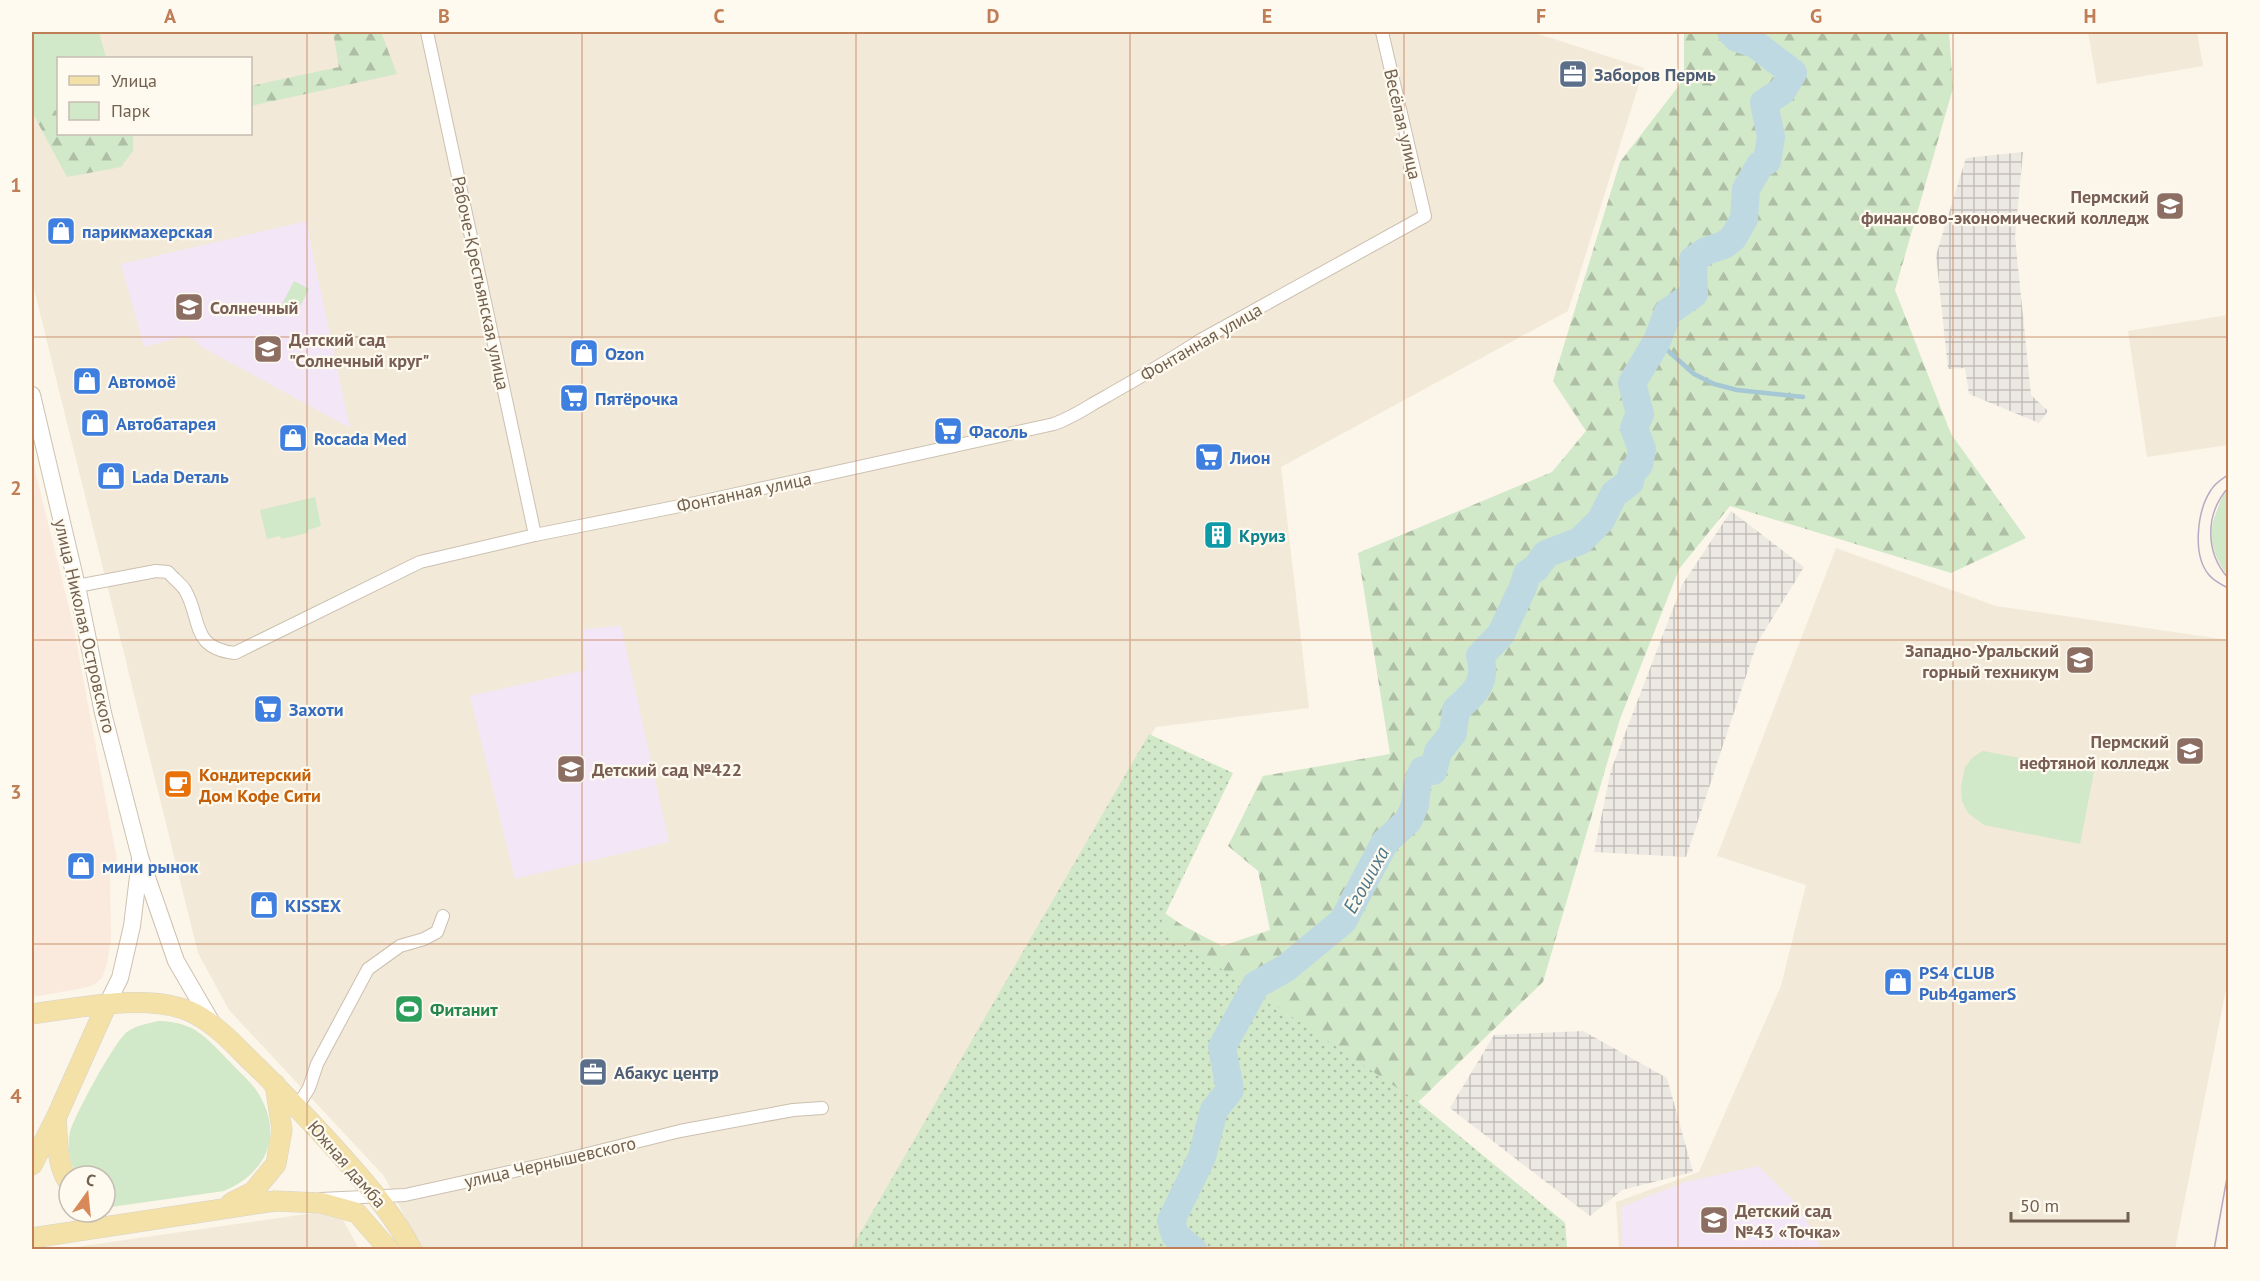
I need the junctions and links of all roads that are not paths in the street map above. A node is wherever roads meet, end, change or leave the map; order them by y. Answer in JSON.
{"nodes":[{"id":1,"x":427,"y":32,"type":"edge"},
{"id":2,"x":1382,"y":32,"type":"edge"},
{"id":3,"x":1425,"y":216,"type":"joint"},
{"id":4,"x":32,"y":395,"type":"edge"},
{"id":5,"x":535,"y":535,"type":"junction"},
{"id":6,"x":77,"y":586,"type":"junction"},
{"id":7,"x":140,"y":857,"type":"junction"},
{"id":8,"x":443,"y":916,"type":"dead end"},
{"id":9,"x":107,"y":1004,"type":"junction"},
{"id":10,"x":32,"y":1014,"type":"edge"},
{"id":11,"x":212,"y":1023,"type":"junction"},
{"id":12,"x":275,"y":1084,"type":"junction"},
{"id":13,"x":297,"y":1107,"type":"junction"},
{"id":14,"x":822,"y":1108,"type":"dead end"},
{"id":15,"x":56,"y":1119,"type":"junction"},
{"id":16,"x":61,"y":1164,"type":"edge"},
{"id":17,"x":32,"y":1166,"type":"edge"},
{"id":18,"x":376,"y":1195,"type":"junction"},
{"id":19,"x":275,"y":1201,"type":"junction"},
{"id":20,"x":217,"y":1210,"type":"junction"},
{"id":21,"x":117,"y":1217,"type":"edge"},
{"id":22,"x":137,"y":1222,"type":"junction"},
{"id":23,"x":32,"y":1238,"type":"edge"},
{"id":24,"x":387,"y":1247,"type":"edge"},
{"id":25,"x":412,"y":1250,"type":"edge"}],
"edges":[{"from":1,"to":5,"type":"street","name":"Рабоче-Крестьянская улица"},
{"from":2,"to":3,"type":"street","name":"Весёлая улица"},
{"from":3,"to":5,"type":"street","name":"Фонтанная улица"},
{"from":4,"to":6,"type":"main road","name":"улица Николая Островского"},
{"from":5,"to":6,"type":"street","name":"Фонтанная улица"},
{"from":6,"to":7,"type":"main road","name":"улица Николая Островского"},
{"from":7,"to":9,"type":"main road","name":"улица Николая Островского"},
{"from":7,"to":11,"type":"main road","name":"улица Николая Островского"},
{"from":8,"to":13,"type":"street"},
{"from":9,"to":10,"type":"main road","name":"Южная дамба"},
{"from":9,"to":11,"type":"main road","name":"Южная дамба"},
{"from":9,"to":15,"type":"main road"},
{"from":11,"to":12,"type":"main road","name":"Южная дамба"},
{"from":12,"to":13,"type":"main road","name":"Южная дамба"},
{"from":12,"to":20,"type":"main road"},
{"from":13,"to":18,"type":"main road","name":"Южная дамба"},
{"from":14,"to":18,"type":"street","name":"улица Чернышевского"},
{"from":15,"to":16,"type":"main road"},
{"from":15,"to":17,"type":"main road"},
{"from":18,"to":19,"type":"street","name":"улица Чернышевского"},
{"from":18,"to":25,"type":"main road","name":"Южная дамба"},
{"from":19,"to":20,"type":"main road","name":"улица Чернышевского"},
{"from":19,"to":24,"type":"main road","name":"улица Чернышевского"},
{"from":20,"to":22,"type":"main road","name":"улица Чернышевского"},
{"from":21,"to":22,"type":"main road"},
{"from":22,"to":23,"type":"main road","name":"улица Чернышевского"}]}
